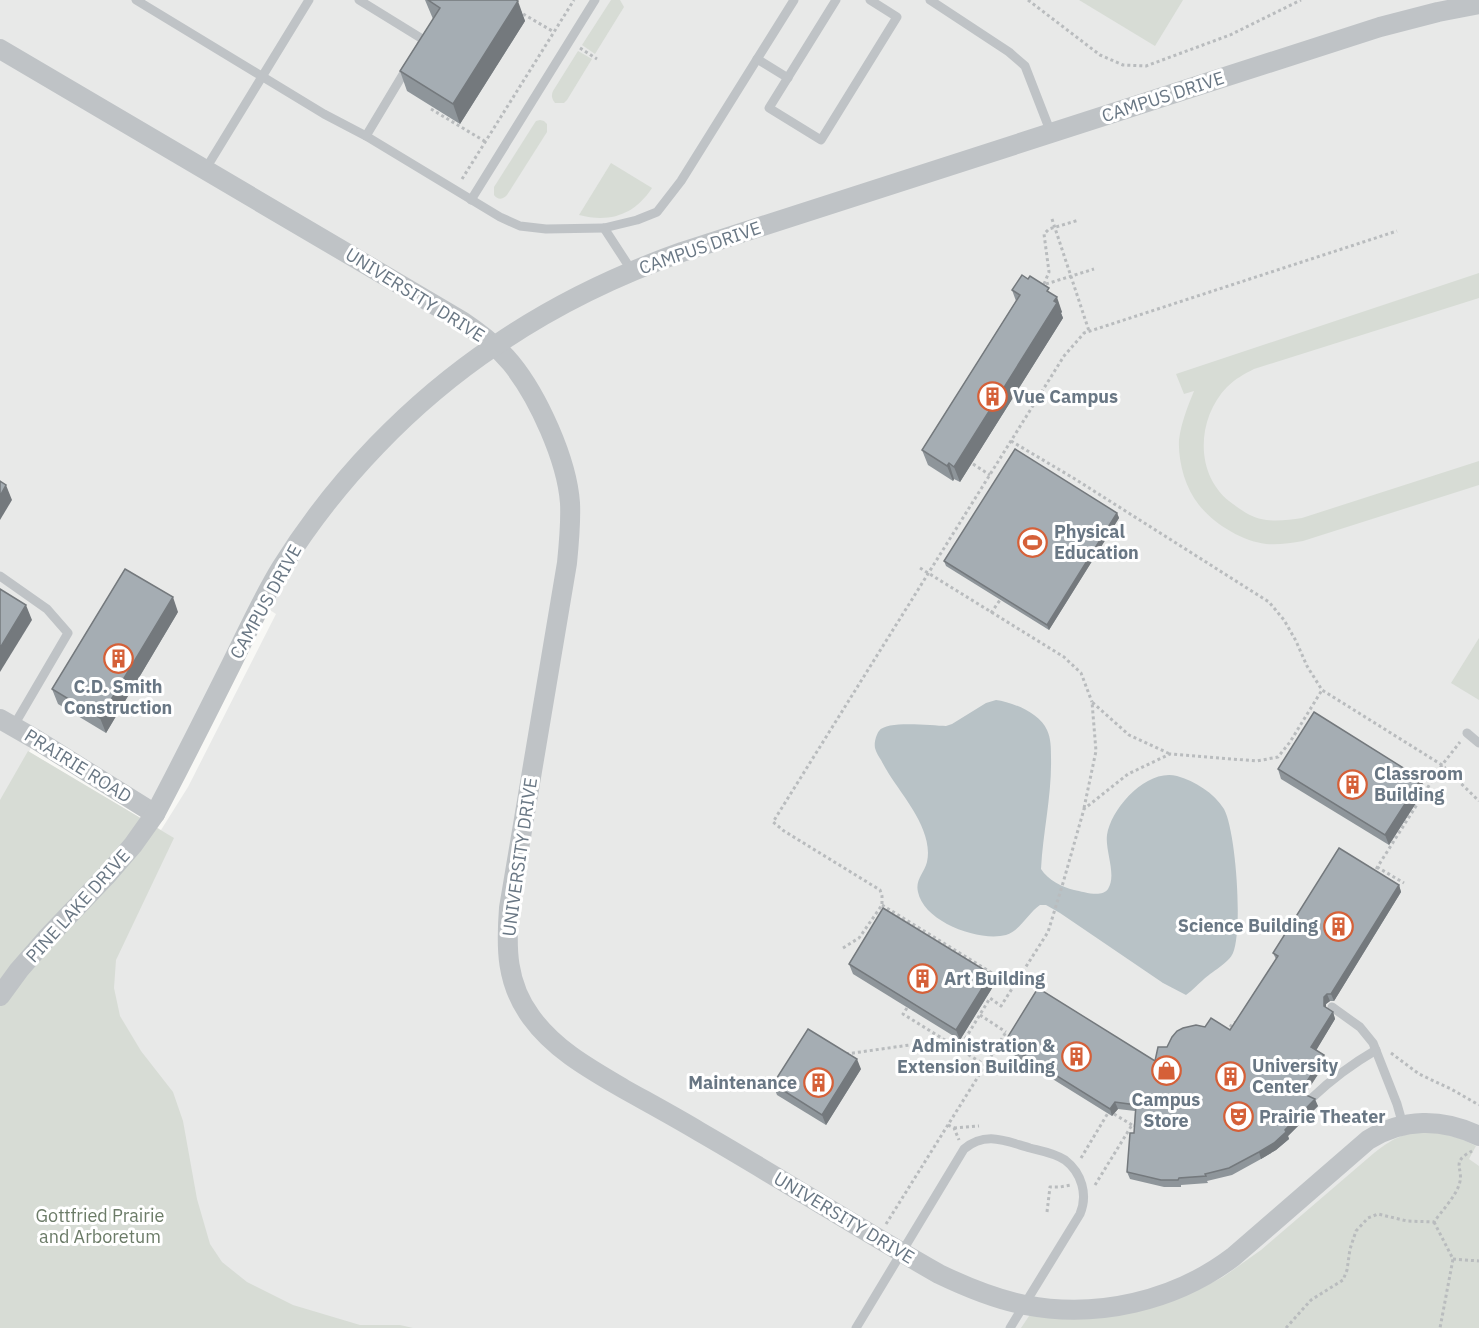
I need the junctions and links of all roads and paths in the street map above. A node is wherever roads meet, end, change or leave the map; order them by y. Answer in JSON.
{"nodes":[{"id":1,"x":136,"y":0,"type":"edge"},
{"id":2,"x":309,"y":0,"type":"edge"},
{"id":3,"x":358,"y":0,"type":"edge"},
{"id":4,"x":574,"y":0,"type":"edge"},
{"id":5,"x":595,"y":0,"type":"edge"},
{"id":6,"x":794,"y":0,"type":"edge"},
{"id":7,"x":836,"y":0,"type":"edge"},
{"id":8,"x":870,"y":0,"type":"edge"},
{"id":9,"x":930,"y":0,"type":"edge"},
{"id":10,"x":1029,"y":0,"type":"edge"},
{"id":11,"x":1301,"y":0,"type":"edge"},
{"id":12,"x":1479,"y":4,"type":"edge"},
{"id":13,"x":0,"y":49,"type":"edge"},
{"id":14,"x":757,"y":59,"type":"junction"},
{"id":15,"x":262,"y":77,"type":"junction"},
{"id":16,"x":788,"y":78,"type":"junction"},
{"id":17,"x":431,"y":109,"type":"edge"},
{"id":18,"x":1051,"y":134,"type":"junction"},
{"id":19,"x":366,"y":136,"type":"junction"},
{"id":20,"x":486,"y":142,"type":"junction"},
{"id":21,"x":501,"y":152,"type":"junction"},
{"id":22,"x":206,"y":170,"type":"junction"},
{"id":23,"x":456,"y":190,"type":"junction"},
{"id":24,"x":471,"y":200,"type":"junction"},
{"id":25,"x":1052,"y":219,"type":"dead end"},
{"id":26,"x":1079,"y":220,"type":"dead end"},
{"id":27,"x":1055,"y":227,"type":"junction"},
{"id":28,"x":604,"y":228,"type":"junction"},
{"id":29,"x":1397,"y":231,"type":"dead end"},
{"id":30,"x":1094,"y":269,"type":"dead end"},
{"id":31,"x":632,"y":271,"type":"junction"},
{"id":32,"x":1071,"y":277,"type":"junction"},
{"id":33,"x":1089,"y":331,"type":"junction"},
{"id":34,"x":495,"y":345,"type":"junction"},
{"id":35,"x":1011,"y":441,"type":"junction"},
{"id":36,"x":973,"y":464,"type":"dead end"},
{"id":37,"x":990,"y":475,"type":"junction"},
{"id":38,"x":920,"y":568,"type":"dead end"},
{"id":39,"x":929,"y":573,"type":"junction"},
{"id":40,"x":0,"y":576,"type":"edge"},
{"id":41,"x":1000,"y":600,"type":"edge"},
{"id":42,"x":991,"y":613,"type":"junction"},
{"id":43,"x":1322,"y":690,"type":"junction"},
{"id":44,"x":1092,"y":702,"type":"junction"},
{"id":45,"x":7,"y":723,"type":"edge"},
{"id":46,"x":1467,"y":733,"type":"joint"},
{"id":47,"x":1290,"y":742,"type":"junction"},
{"id":48,"x":1479,"y":743,"type":"edge"},
{"id":49,"x":1296,"y":746,"type":"edge"},
{"id":50,"x":1170,"y":754,"type":"junction"},
{"id":51,"x":1442,"y":765,"type":"junction"},
{"id":52,"x":1479,"y":801,"type":"edge"},
{"id":53,"x":1084,"y":809,"type":"junction"},
{"id":54,"x":155,"y":814,"type":"junction"},
{"id":55,"x":1377,"y":867,"type":"junction"},
{"id":56,"x":1372,"y":874,"type":"edge"},
{"id":57,"x":1404,"y":883,"type":"dead end"},
{"id":58,"x":882,"y":905,"type":"junction"},
{"id":59,"x":858,"y":938,"type":"junction"},
{"id":60,"x":864,"y":942,"type":"edge"},
{"id":61,"x":843,"y":948,"type":"dead end"},
{"id":62,"x":1013,"y":986,"type":"junction"},
{"id":63,"x":0,"y":996,"type":"edge"},
{"id":64,"x":1332,"y":1007,"type":"dead end"},
{"id":65,"x":907,"y":1008,"type":"edge"},
{"id":66,"x":980,"y":1015,"type":"junction"},
{"id":67,"x":1242,"y":1024,"type":"edge"},
{"id":68,"x":1230,"y":1027,"type":"edge"},
{"id":69,"x":1006,"y":1032,"type":"junction"},
{"id":70,"x":1012,"y":1036,"type":"edge"},
{"id":71,"x":945,"y":1040,"type":"junction"},
{"id":72,"x":1388,"y":1048,"type":"dead end"},
{"id":73,"x":959,"y":1049,"type":"junction"},
{"id":74,"x":1376,"y":1050,"type":"junction"},
{"id":75,"x":839,"y":1055,"type":"edge"},
{"id":76,"x":985,"y":1065,"type":"junction"},
{"id":77,"x":1313,"y":1097,"type":"edge"},
{"id":78,"x":1479,"y":1105,"type":"edge"},
{"id":79,"x":1108,"y":1113,"type":"edge"},
{"id":80,"x":1114,"y":1114,"type":"dead end"},
{"id":81,"x":948,"y":1125,"type":"junction"},
{"id":82,"x":1132,"y":1125,"type":"junction"},
{"id":83,"x":1403,"y":1125,"type":"junction"},
{"id":84,"x":983,"y":1126,"type":"dead end"},
{"id":85,"x":1137,"y":1126,"type":"edge"},
{"id":86,"x":1479,"y":1136,"type":"edge"},
{"id":87,"x":1479,"y":1148,"type":"edge"},
{"id":88,"x":1076,"y":1155,"type":"dead end"},
{"id":89,"x":1081,"y":1182,"type":"junction"},
{"id":90,"x":1047,"y":1212,"type":"dead end"},
{"id":91,"x":1434,"y":1222,"type":"junction"},
{"id":92,"x":878,"y":1238,"type":"junction"},
{"id":93,"x":902,"y":1253,"type":"junction"},
{"id":94,"x":1453,"y":1259,"type":"junction"},
{"id":95,"x":1479,"y":1261,"type":"edge"},
{"id":96,"x":1024,"y":1305,"type":"junction"},
{"id":97,"x":855,"y":1328,"type":"edge"},
{"id":98,"x":1010,"y":1328,"type":"edge"},
{"id":99,"x":1286,"y":1328,"type":"edge"},
{"id":100,"x":1440,"y":1328,"type":"edge"}],
"edges":[{"from":1,"to":15,"type":"lane"},
{"from":2,"to":15,"type":"lane"},
{"from":3,"to":19,"type":"lane"},
{"from":4,"to":20,"type":"path"},
{"from":5,"to":21,"type":"lane"},
{"from":6,"to":14,"type":"lane"},
{"from":7,"to":16,"type":"lane"},
{"from":8,"to":16,"type":"lane"},
{"from":9,"to":18,"type":"lane"},
{"from":10,"to":11,"type":"path"},
{"from":12,"to":18,"type":"street","name":"CAMPUS DRIVE"},
{"from":13,"to":22,"type":"street","name":"UNIVERSITY DRIVE"},
{"from":14,"to":16,"type":"lane"},
{"from":14,"to":28,"type":"lane"},
{"from":15,"to":19,"type":"lane"},
{"from":15,"to":22,"type":"lane"},
{"from":17,"to":20,"type":"path"},
{"from":18,"to":31,"type":"street","name":"CAMPUS DRIVE"},
{"from":19,"to":23,"type":"lane"},
{"from":20,"to":21,"type":"path"},
{"from":20,"to":23,"type":"path"},
{"from":21,"to":24,"type":"lane"},
{"from":22,"to":34,"type":"street","name":"UNIVERSITY DRIVE"},
{"from":23,"to":24,"type":"lane"},
{"from":24,"to":28,"type":"lane"},
{"from":25,"to":27,"type":"path"},
{"from":26,"to":27,"type":"path"},
{"from":27,"to":32,"type":"path"},
{"from":27,"to":32,"type":"path"},
{"from":28,"to":31,"type":"lane"},
{"from":29,"to":33,"type":"path"},
{"from":30,"to":32,"type":"path"},
{"from":31,"to":34,"type":"street","name":"CAMPUS DRIVE"},
{"from":32,"to":33,"type":"path"},
{"from":33,"to":35,"type":"path"},
{"from":34,"to":54,"type":"street","name":"CAMPUS DRIVE"},
{"from":34,"to":92,"type":"street","name":"UNIVERSITY DRIVE"},
{"from":35,"to":37,"type":"path"},
{"from":35,"to":43,"type":"path"},
{"from":36,"to":37,"type":"path"},
{"from":37,"to":39,"type":"path"},
{"from":38,"to":39,"type":"path"},
{"from":39,"to":42,"type":"path"},
{"from":39,"to":58,"type":"path"},
{"from":40,"to":45,"type":"lane"},
{"from":41,"to":42,"type":"path"},
{"from":42,"to":44,"type":"path"},
{"from":43,"to":47,"type":"path"},
{"from":43,"to":51,"type":"path"},
{"from":44,"to":50,"type":"path"},
{"from":44,"to":53,"type":"path"},
{"from":45,"to":54,"type":"street","name":"PRAIRIE ROAD"},
{"from":46,"to":48,"type":"lane"},
{"from":46,"to":51,"type":"path"},
{"from":47,"to":49,"type":"path"},
{"from":47,"to":50,"type":"path"},
{"from":50,"to":53,"type":"path"},
{"from":51,"to":52,"type":"path"},
{"from":51,"to":55,"type":"path"},
{"from":53,"to":62,"type":"path"},
{"from":54,"to":63,"type":"street","name":"PINE LAKE DRIVE"},
{"from":55,"to":56,"type":"path"},
{"from":55,"to":57,"type":"path"},
{"from":58,"to":59,"type":"path"},
{"from":58,"to":62,"type":"path"},
{"from":59,"to":60,"type":"path"},
{"from":59,"to":61,"type":"path"},
{"from":62,"to":66,"type":"path"},
{"from":64,"to":74,"type":"lane"},
{"from":65,"to":71,"type":"path"},
{"from":66,"to":69,"type":"path"},
{"from":66,"to":73,"type":"path"},
{"from":67,"to":68,"type":"path"},
{"from":69,"to":70,"type":"path"},
{"from":69,"to":76,"type":"path"},
{"from":71,"to":73,"type":"path"},
{"from":71,"to":75,"type":"path"},
{"from":72,"to":78,"type":"path"},
{"from":73,"to":76,"type":"path"},
{"from":74,"to":77,"type":"lane"},
{"from":74,"to":83,"type":"lane"},
{"from":76,"to":81,"type":"path"},
{"from":79,"to":88,"type":"path"},
{"from":80,"to":82,"type":"path"},
{"from":81,"to":84,"type":"path"},
{"from":81,"to":92,"type":"path"},
{"from":82,"to":85,"type":"path"},
{"from":82,"to":89,"type":"path"},
{"from":83,"to":86,"type":"street","name":"UNIVERSITY DRIVE"},
{"from":83,"to":96,"type":"street","name":"UNIVERSITY DRIVE"},
{"from":87,"to":91,"type":"path"},
{"from":89,"to":90,"type":"path"},
{"from":89,"to":93,"type":"lane"},
{"from":89,"to":96,"type":"lane"},
{"from":91,"to":94,"type":"path"},
{"from":91,"to":99,"type":"path"},
{"from":92,"to":93,"type":"street","name":"UNIVERSITY DRIVE"},
{"from":93,"to":96,"type":"street","name":"UNIVERSITY DRIVE"},
{"from":93,"to":97,"type":"lane"},
{"from":94,"to":95,"type":"path"},
{"from":94,"to":100,"type":"path"},
{"from":96,"to":98,"type":"lane"}]}
